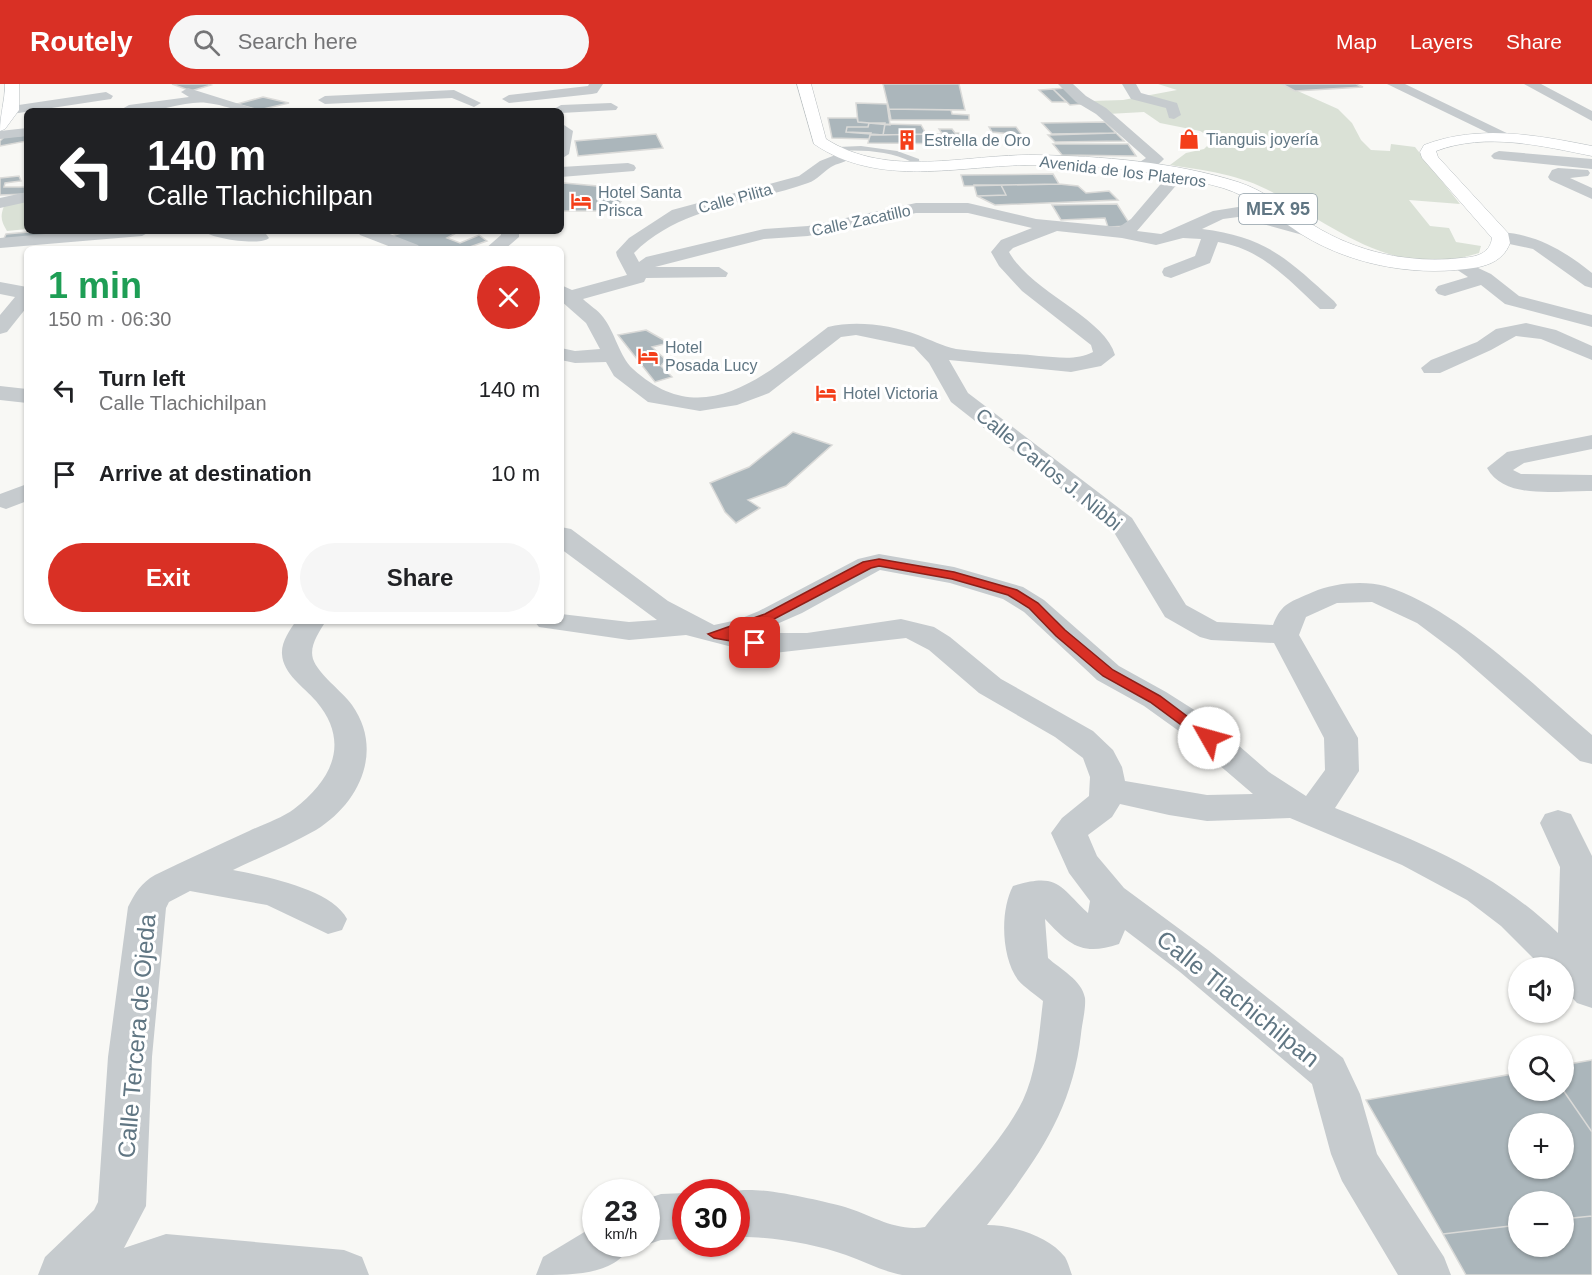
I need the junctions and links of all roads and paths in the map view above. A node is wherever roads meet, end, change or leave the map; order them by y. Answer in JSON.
{"nodes":[{"id":1,"x":596,"y":84,"type":"edge"},
{"id":2,"x":804,"y":84,"type":"edge"},
{"id":3,"x":1065,"y":84,"type":"edge"},
{"id":4,"x":1129,"y":84,"type":"edge"},
{"id":5,"x":1394,"y":84,"type":"edge"},
{"id":6,"x":1531,"y":84,"type":"edge"},
{"id":7,"x":16,"y":87,"type":"edge"},
{"id":8,"x":311,"y":89,"type":"dead end"},
{"id":9,"x":107,"y":90,"type":"edge"},
{"id":10,"x":188,"y":92,"type":"dead end"},
{"id":11,"x":510,"y":93,"type":"edge"},
{"id":12,"x":207,"y":98,"type":"junction"},
{"id":13,"x":325,"y":100,"type":"junction"},
{"id":14,"x":480,"y":103,"type":"edge"},
{"id":15,"x":553,"y":105,"type":"edge"},
{"id":16,"x":127,"y":108,"type":"edge"},
{"id":17,"x":142,"y":108,"type":"edge"},
{"id":18,"x":238,"y":108,"type":"edge"},
{"id":19,"x":339,"y":108,"type":"edge"},
{"id":20,"x":12,"y":110,"type":"junction"},
{"id":21,"x":1174,"y":115,"type":"dead end"},
{"id":22,"x":1592,"y":117,"type":"edge"},
{"id":23,"x":599,"y":122,"type":"dead end"},
{"id":24,"x":0,"y":126,"type":"edge"},
{"id":25,"x":24,"y":132,"type":"edge"},
{"id":26,"x":0,"y":135,"type":"edge"},
{"id":27,"x":1512,"y":139,"type":"junction"},
{"id":28,"x":1592,"y":151,"type":"edge"},
{"id":29,"x":836,"y":153,"type":"junction"},
{"id":30,"x":1499,"y":156,"type":"dead end"},
{"id":31,"x":1551,"y":159,"type":"junction"},
{"id":32,"x":1592,"y":164,"type":"edge"},
{"id":33,"x":627,"y":168,"type":"dead end"},
{"id":34,"x":1137,"y":170,"type":"junction"},
{"id":35,"x":564,"y":172,"type":"edge"},
{"id":36,"x":1566,"y":172,"type":"junction"},
{"id":37,"x":1592,"y":174,"type":"edge"},
{"id":38,"x":1178,"y":175,"type":"junction"},
{"id":39,"x":1592,"y":194,"type":"edge"},
{"id":40,"x":22,"y":197,"type":"edge"},
{"id":41,"x":1156,"y":201,"type":"junction"},
{"id":42,"x":0,"y":203,"type":"edge"},
{"id":43,"x":1219,"y":215,"type":"junction"},
{"id":44,"x":1055,"y":226,"type":"junction"},
{"id":45,"x":24,"y":230,"type":"edge"},
{"id":46,"x":1179,"y":232,"type":"junction"},
{"id":47,"x":1310,"y":232,"type":"junction"},
{"id":48,"x":1122,"y":233,"type":"junction"},
{"id":49,"x":1,"y":234,"type":"edge"},
{"id":50,"x":24,"y":234,"type":"edge"},
{"id":51,"x":24,"y":234,"type":"edge"},
{"id":52,"x":89,"y":234,"type":"edge"},
{"id":53,"x":134,"y":234,"type":"edge"},
{"id":54,"x":230,"y":234,"type":"edge"},
{"id":55,"x":374,"y":234,"type":"edge"},
{"id":56,"x":513,"y":234,"type":"edge"},
{"id":57,"x":1211,"y":235,"type":"junction"},
{"id":58,"x":257,"y":239,"type":"edge"},
{"id":59,"x":1498,"y":245,"type":"junction"},
{"id":60,"x":108,"y":246,"type":"edge"},
{"id":61,"x":404,"y":246,"type":"edge"},
{"id":62,"x":498,"y":246,"type":"edge"},
{"id":63,"x":1557,"y":254,"type":"junction"},
{"id":64,"x":1592,"y":255,"type":"edge"},
{"id":65,"x":1517,"y":259,"type":"dead end"},
{"id":66,"x":1460,"y":265,"type":"junction"},
{"id":67,"x":1538,"y":266,"type":"dead end"},
{"id":68,"x":1171,"y":272,"type":"dead end"},
{"id":69,"x":640,"y":273,"type":"junction"},
{"id":70,"x":719,"y":273,"type":"dead end"},
{"id":71,"x":1484,"y":278,"type":"junction"},
{"id":72,"x":1592,"y":284,"type":"edge"},
{"id":73,"x":0,"y":288,"type":"edge"},
{"id":74,"x":1445,"y":290,"type":"dead end"},
{"id":75,"x":570,"y":298,"type":"edge"},
{"id":76,"x":21,"y":300,"type":"edge"},
{"id":77,"x":1327,"y":305,"type":"dead end"},
{"id":78,"x":606,"y":316,"type":"dead end"},
{"id":79,"x":1592,"y":321,"type":"edge"},
{"id":80,"x":0,"y":328,"type":"edge"},
{"id":81,"x":940,"y":354,"type":"junction"},
{"id":82,"x":1592,"y":354,"type":"edge"},
{"id":83,"x":564,"y":355,"type":"edge"},
{"id":84,"x":611,"y":355,"type":"junction"},
{"id":85,"x":1562,"y":360,"type":"dead end"},
{"id":86,"x":1592,"y":360,"type":"edge"},
{"id":87,"x":1474,"y":370,"type":"dead end"},
{"id":88,"x":0,"y":393,"type":"edge"},
{"id":89,"x":24,"y":396,"type":"edge"},
{"id":90,"x":1592,"y":442,"type":"edge"},
{"id":91,"x":1592,"y":483,"type":"edge"},
{"id":92,"x":564,"y":537,"type":"edge"},
{"id":93,"x":564,"y":623,"type":"edge"},
{"id":94,"x":309,"y":624,"type":"edge"},
{"id":95,"x":703,"y":630,"type":"junction"},
{"id":96,"x":1284,"y":635,"type":"junction"},
{"id":97,"x":1592,"y":753,"type":"edge"},
{"id":98,"x":1108,"y":789,"type":"junction"},
{"id":99,"x":1303,"y":809,"type":"junction"},
{"id":100,"x":1558,"y":823,"type":"dead end"},
{"id":101,"x":185,"y":876,"type":"junction"},
{"id":102,"x":1110,"y":898,"type":"junction"},
{"id":103,"x":328,"y":919,"type":"dead end"},
{"id":104,"x":1585,"y":982,"type":"edge"},
{"id":105,"x":750,"y":1213,"type":"edge"},
{"id":106,"x":938,"y":1249,"type":"junction"},
{"id":107,"x":588,"y":1257,"type":"edge"},
{"id":108,"x":63,"y":1275,"type":"edge"},
{"id":109,"x":117,"y":1275,"type":"edge"},
{"id":110,"x":344,"y":1275,"type":"edge"},
{"id":111,"x":561,"y":1275,"type":"edge"},
{"id":112,"x":1047,"y":1275,"type":"edge"},
{"id":113,"x":1426,"y":1275,"type":"edge"}],
"edges":[{"from":1,"to":15,"type":"street"},
{"from":2,"to":29,"type":"main road"},
{"from":3,"to":34,"type":"street"},
{"from":4,"to":21,"type":"street"},
{"from":5,"to":27,"type":"street"},
{"from":6,"to":22,"type":"street"},
{"from":7,"to":20,"type":"main road"},
{"from":8,"to":13,"type":"street"},
{"from":9,"to":16,"type":"street"},
{"from":9,"to":20,"type":"street"},
{"from":10,"to":12,"type":"street"},
{"from":11,"to":15,"type":"street"},
{"from":12,"to":17,"type":"street"},
{"from":12,"to":18,"type":"street"},
{"from":13,"to":14,"type":"street"},
{"from":13,"to":19,"type":"street"},
{"from":15,"to":23,"type":"street"},
{"from":20,"to":24,"type":"main road"},
{"from":25,"to":26,"type":"street"},
{"from":27,"to":28,"type":"main road"},
{"from":27,"to":59,"type":"main road"},
{"from":29,"to":34,"type":"main road","name":"Avenida de los Plateros","number":"MEX 95"},
{"from":29,"to":69,"type":"street","name":"Calle Pilita"},
{"from":30,"to":31,"type":"street"},
{"from":31,"to":32,"type":"street"},
{"from":31,"to":36,"type":"street"},
{"from":33,"to":35,"type":"street"},
{"from":34,"to":38,"type":"main road","name":"Avenida de los Plateros","number":"MEX 95"},
{"from":36,"to":37,"type":"street"},
{"from":36,"to":39,"type":"street"},
{"from":38,"to":41,"type":"street"},
{"from":38,"to":47,"type":"main road","name":"Avenida de los Plateros","number":"MEX 95"},
{"from":40,"to":42,"type":"street"},
{"from":41,"to":43,"type":"street"},
{"from":41,"to":48,"type":"street"},
{"from":43,"to":46,"type":"street","name":"Calle Zacatillo"},
{"from":43,"to":47,"type":"street","name":"Calle Zacatillo"},
{"from":44,"to":48,"type":"street","name":"Calle Zacatillo"},
{"from":44,"to":69,"type":"street","name":"Calle Zacatillo"},
{"from":44,"to":81,"type":"street"},
{"from":45,"to":49,"type":"street"},
{"from":46,"to":48,"type":"street","name":"Calle Zacatillo"},
{"from":46,"to":57,"type":"street"},
{"from":47,"to":66,"type":"main road","name":"Avenida de los Plateros","number":"MEX 95"},
{"from":49,"to":51,"type":"street"},
{"from":50,"to":52,"type":"street"},
{"from":53,"to":60,"type":"street"},
{"from":54,"to":58,"type":"street"},
{"from":55,"to":61,"type":"street"},
{"from":56,"to":62,"type":"street"},
{"from":57,"to":68,"type":"street"},
{"from":57,"to":77,"type":"street"},
{"from":59,"to":63,"type":"street"},
{"from":59,"to":65,"type":"street"},
{"from":59,"to":66,"type":"main road","name":"Avenida de los Plateros","number":"MEX 95"},
{"from":63,"to":64,"type":"street"},
{"from":63,"to":72,"type":"street"},
{"from":66,"to":71,"type":"street"},
{"from":67,"to":72,"type":"street"},
{"from":69,"to":70,"type":"street"},
{"from":69,"to":75,"type":"street"},
{"from":71,"to":74,"type":"street"},
{"from":71,"to":79,"type":"street"},
{"from":73,"to":76,"type":"street"},
{"from":75,"to":78,"type":"lane"},
{"from":75,"to":84,"type":"street"},
{"from":76,"to":80,"type":"street"},
{"from":81,"to":84,"type":"street"},
{"from":81,"to":96,"type":"street","name":"Calle Carlos J. Nibbi"},
{"from":82,"to":87,"type":"street"},
{"from":83,"to":84,"type":"street"},
{"from":85,"to":86,"type":"street"},
{"from":88,"to":89,"type":"street"},
{"from":90,"to":91,"type":"street"},
{"from":92,"to":95,"type":"street"},
{"from":93,"to":95,"type":"street"},
{"from":94,"to":101,"type":"street","name":"Calle Tercera de Ojeda"},
{"from":95,"to":98,"type":"street"},
{"from":95,"to":99,"type":"street"},
{"from":96,"to":97,"type":"street"},
{"from":96,"to":99,"type":"street"},
{"from":98,"to":99,"type":"street"},
{"from":98,"to":102,"type":"street","name":"Calle Tlachichilpan"},
{"from":99,"to":104,"type":"street"},
{"from":100,"to":104,"type":"street"},
{"from":101,"to":103,"type":"street"},
{"from":101,"to":108,"type":"street","name":"Calle Tercera de Ojeda"},
{"from":102,"to":106,"type":"street"},
{"from":102,"to":113,"type":"street","name":"Calle Tlachichilpan"},
{"from":105,"to":106,"type":"street"},
{"from":106,"to":112,"type":"street"},
{"from":107,"to":111,"type":"street"},
{"from":109,"to":110,"type":"street"}]}
